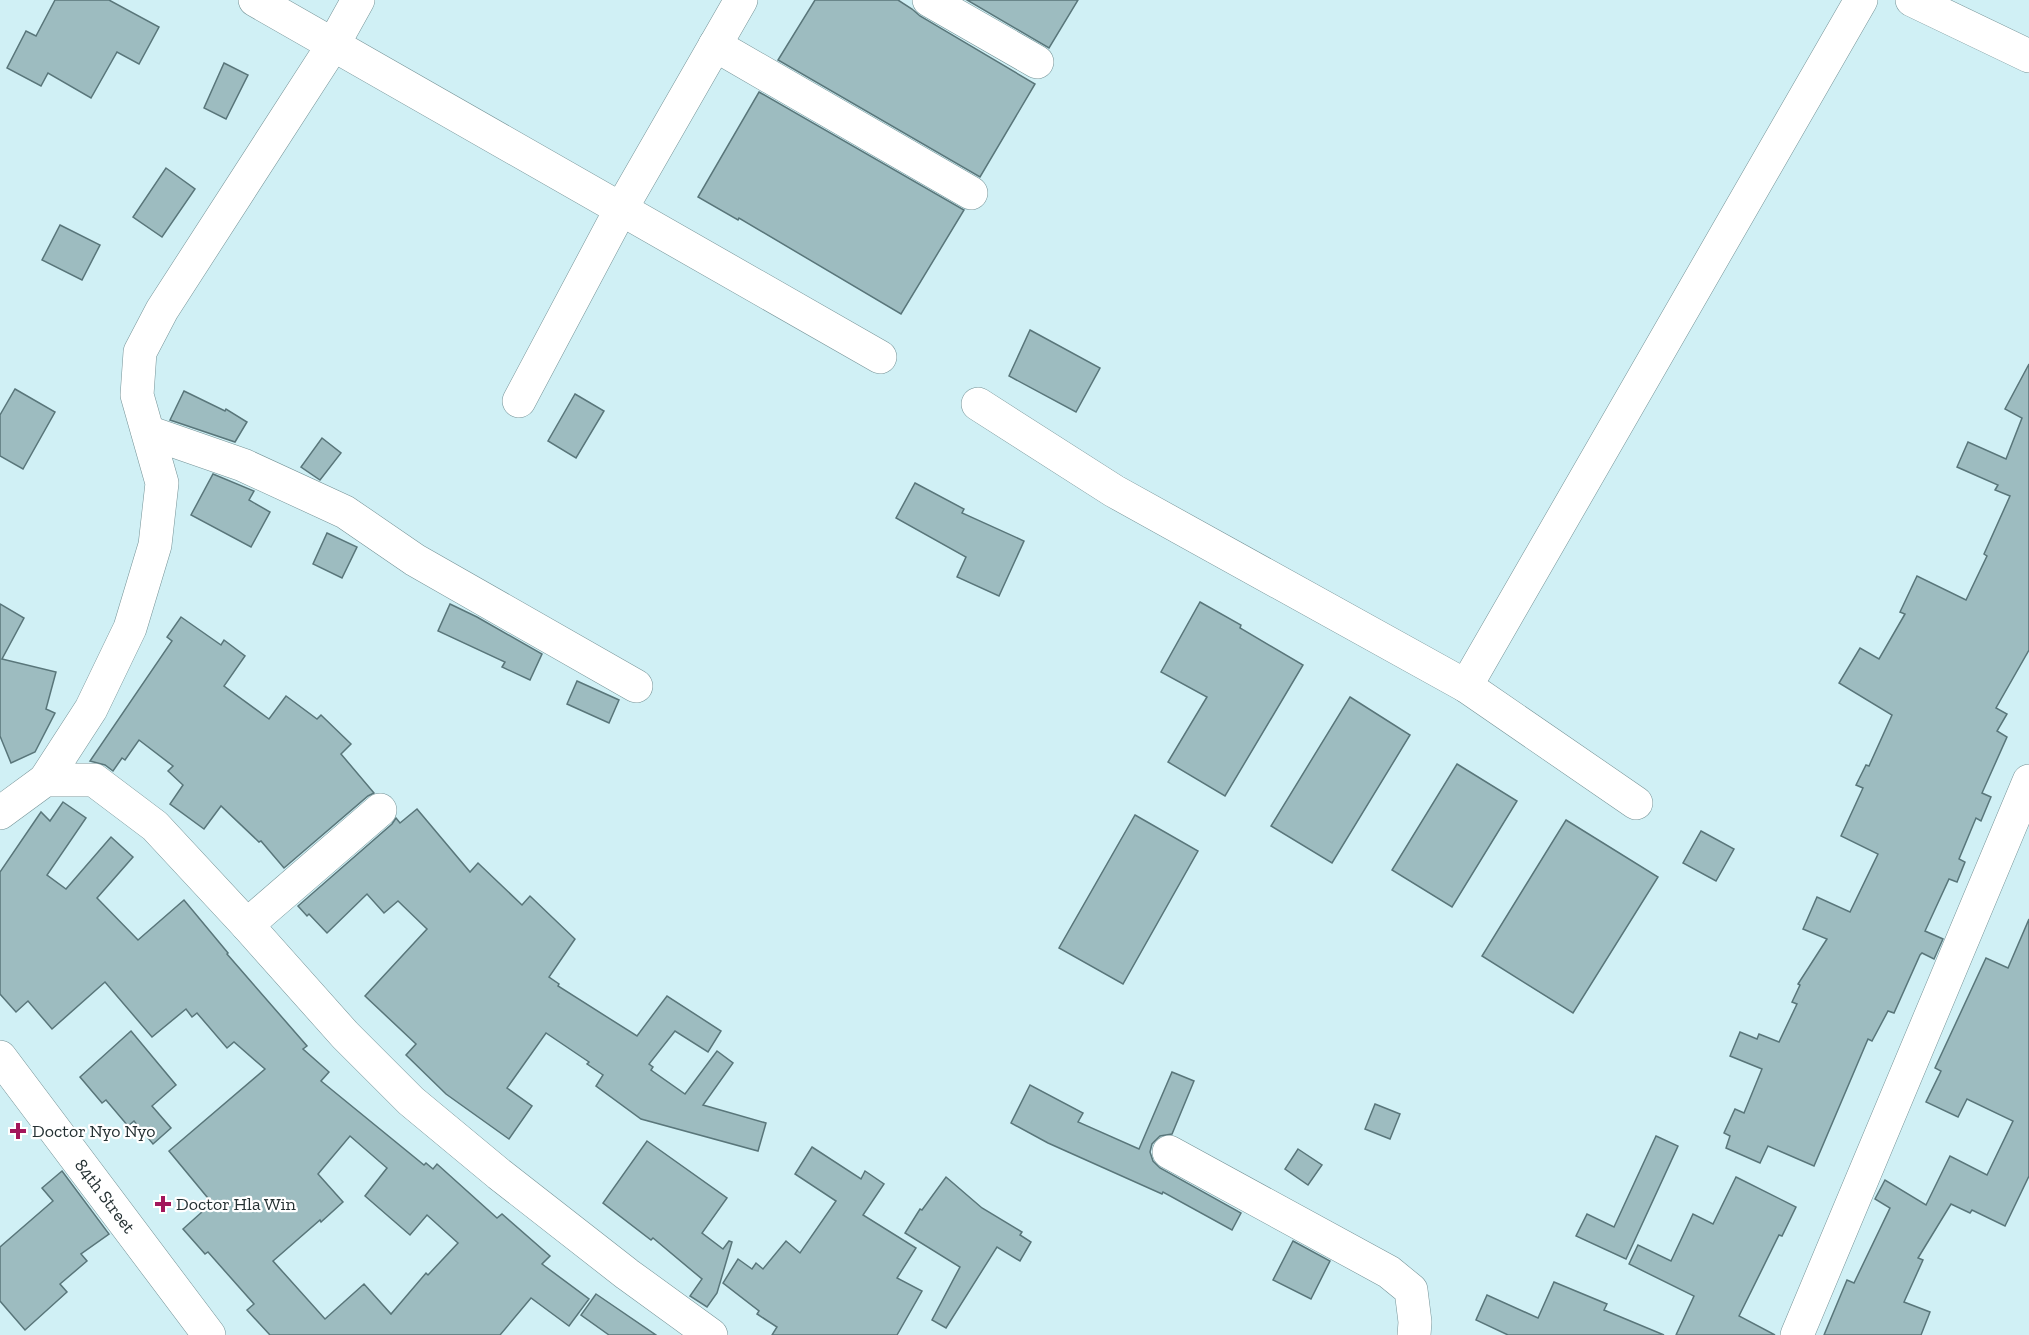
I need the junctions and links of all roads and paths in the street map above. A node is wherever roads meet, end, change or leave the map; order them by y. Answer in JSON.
{"nodes":[{"id":1,"x":255,"y":0,"type":"edge"},
{"id":2,"x":358,"y":0,"type":"edge"},
{"id":3,"x":741,"y":0,"type":"edge"},
{"id":4,"x":929,"y":0,"type":"edge"},
{"id":5,"x":1861,"y":0,"type":"edge"},
{"id":6,"x":1912,"y":0,"type":"edge"},
{"id":7,"x":333,"y":45,"type":"junction"},
{"id":8,"x":715,"y":45,"type":"junction"},
{"id":9,"x":2029,"y":56,"type":"edge"},
{"id":10,"x":1037,"y":62,"type":"dead end"},
{"id":11,"x":971,"y":193,"type":"dead end"},
{"id":12,"x":621,"y":209,"type":"junction"},
{"id":13,"x":880,"y":357,"type":"dead end"},
{"id":14,"x":519,"y":401,"type":"dead end"},
{"id":15,"x":978,"y":404,"type":"dead end"},
{"id":16,"x":148,"y":432,"type":"junction"},
{"id":17,"x":636,"y":686,"type":"dead end"},
{"id":18,"x":1466,"y":686,"type":"junction"},
{"id":19,"x":45,"y":780,"type":"junction"},
{"id":20,"x":2029,"y":782,"type":"edge"},
{"id":21,"x":1636,"y":803,"type":"dead end"},
{"id":22,"x":380,"y":810,"type":"dead end"},
{"id":23,"x":0,"y":813,"type":"edge"},
{"id":24,"x":247,"y":925,"type":"junction"},
{"id":25,"x":0,"y":1057,"type":"edge"},
{"id":26,"x":1170,"y":1152,"type":"dead end"},
{"id":27,"x":209,"y":1335,"type":"edge"},
{"id":28,"x":711,"y":1335,"type":"edge"},
{"id":29,"x":1414,"y":1335,"type":"edge"},
{"id":30,"x":1797,"y":1335,"type":"edge"}],
"edges":[{"from":1,"to":7,"type":"street"},
{"from":2,"to":7,"type":"street"},
{"from":3,"to":8,"type":"street"},
{"from":4,"to":10,"type":"street"},
{"from":5,"to":18,"type":"street"},
{"from":6,"to":9,"type":"street"},
{"from":7,"to":12,"type":"street"},
{"from":7,"to":16,"type":"street"},
{"from":8,"to":11,"type":"street"},
{"from":8,"to":12,"type":"street"},
{"from":12,"to":13,"type":"street"},
{"from":12,"to":14,"type":"street"},
{"from":15,"to":18,"type":"street"},
{"from":16,"to":17,"type":"street"},
{"from":16,"to":19,"type":"street"},
{"from":18,"to":21,"type":"street"},
{"from":19,"to":23,"type":"street"},
{"from":19,"to":24,"type":"street"},
{"from":20,"to":30,"type":"street"},
{"from":22,"to":24,"type":"street"},
{"from":24,"to":28,"type":"street"},
{"from":25,"to":27,"type":"street","name":"84th Street"},
{"from":26,"to":29,"type":"street"}]}
